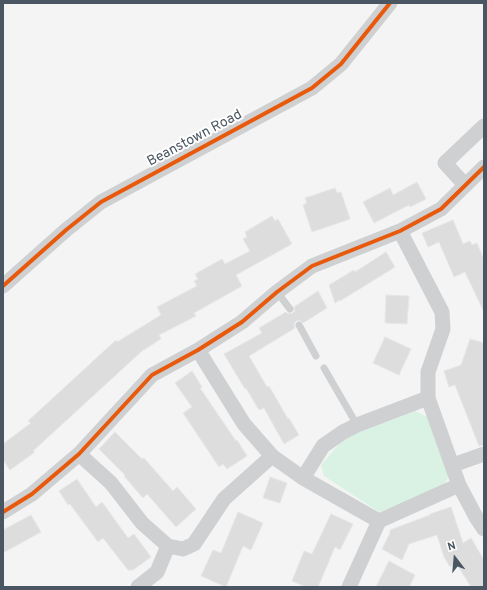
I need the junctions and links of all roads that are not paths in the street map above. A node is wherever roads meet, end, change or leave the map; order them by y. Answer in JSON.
{"nodes":[{"id":1,"x":390,"y":3,"type":"edge"},
{"id":2,"x":483,"y":128,"type":"edge"},
{"id":3,"x":484,"y":167,"type":"edge"},
{"id":4,"x":465,"y":185,"type":"junction"},
{"id":5,"x":400,"y":231,"type":"junction"},
{"id":6,"x":3,"y":286,"type":"edge"},
{"id":7,"x":277,"y":292,"type":"junction"},
{"id":8,"x":290,"y":309,"type":"dead end"},
{"id":9,"x":299,"y":325,"type":"dead end"},
{"id":10,"x":198,"y":350,"type":"junction"},
{"id":11,"x":316,"y":356,"type":"dead end"},
{"id":12,"x":324,"y":368,"type":"dead end"},
{"id":13,"x":428,"y":398,"type":"junction"},
{"id":14,"x":357,"y":425,"type":"junction"},
{"id":15,"x":79,"y":454,"type":"junction"},
{"id":16,"x":484,"y":454,"type":"edge"},
{"id":17,"x":272,"y":456,"type":"junction"},
{"id":18,"x":453,"y":465,"type":"junction"},
{"id":19,"x":303,"y":478,"type":"junction"},
{"id":20,"x":460,"y":485,"type":"junction"},
{"id":21,"x":3,"y":512,"type":"edge"},
{"id":22,"x":379,"y":521,"type":"junction"},
{"id":23,"x":484,"y":529,"type":"edge"},
{"id":24,"x":168,"y":546,"type":"junction"},
{"id":25,"x":138,"y":587,"type":"edge"},
{"id":26,"x":349,"y":587,"type":"edge"}],
"edges":[{"from":1,"to":6,"type":"street","name":"Beanstown Road"},
{"from":2,"to":4,"type":"street"},
{"from":3,"to":4,"type":"street"},
{"from":4,"to":5,"type":"street"},
{"from":5,"to":7,"type":"street"},
{"from":5,"to":13,"type":"street"},
{"from":7,"to":8,"type":"lane"},
{"from":7,"to":10,"type":"street"},
{"from":9,"to":11,"type":"lane"},
{"from":10,"to":15,"type":"street"},
{"from":10,"to":17,"type":"street"},
{"from":12,"to":14,"type":"lane"},
{"from":13,"to":14,"type":"street"},
{"from":13,"to":18,"type":"street"},
{"from":14,"to":19,"type":"street"},
{"from":15,"to":21,"type":"street"},
{"from":15,"to":24,"type":"street"},
{"from":16,"to":18,"type":"street"},
{"from":17,"to":19,"type":"street"},
{"from":17,"to":24,"type":"street"},
{"from":18,"to":20,"type":"street"},
{"from":19,"to":22,"type":"street"},
{"from":20,"to":22,"type":"street"},
{"from":20,"to":23,"type":"street"},
{"from":22,"to":26,"type":"street"},
{"from":24,"to":25,"type":"street"}]}
